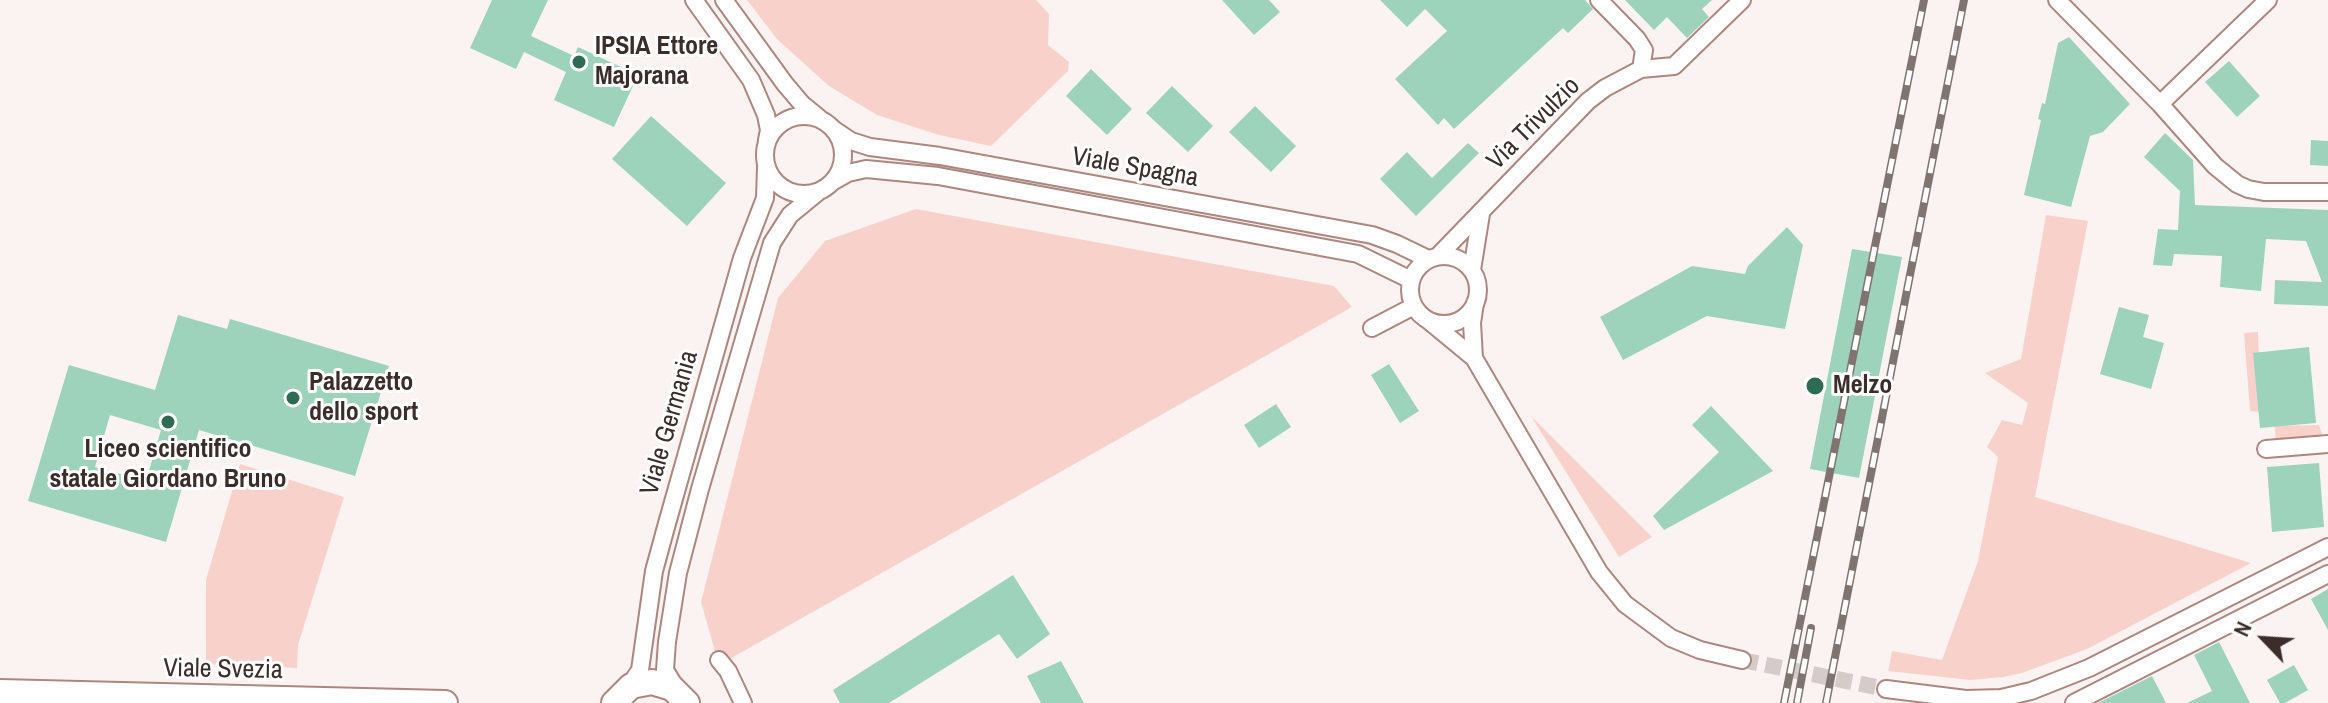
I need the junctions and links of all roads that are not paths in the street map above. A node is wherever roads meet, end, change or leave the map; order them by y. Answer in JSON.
{"nodes":[{"id":1,"x":694,"y":0,"type":"edge"},
{"id":2,"x":724,"y":0,"type":"edge"},
{"id":3,"x":1599,"y":0,"type":"edge"},
{"id":4,"x":1742,"y":0,"type":"edge"},
{"id":5,"x":2057,"y":0,"type":"edge"},
{"id":6,"x":2268,"y":0,"type":"edge"},
{"id":7,"x":1641,"y":69,"type":"junction"},
{"id":8,"x":2160,"y":104,"type":"junction"},
{"id":9,"x":827,"y":124,"type":"junction"},
{"id":10,"x":767,"y":140,"type":"junction"},
{"id":11,"x":766,"y":167,"type":"junction"},
{"id":12,"x":832,"y":182,"type":"junction"},
{"id":13,"x":818,"y":192,"type":"junction"},
{"id":14,"x":2328,"y":192,"type":"edge"},
{"id":15,"x":1482,"y":213,"type":"junction"},
{"id":16,"x":1433,"y":257,"type":"junction"},
{"id":17,"x":1472,"y":270,"type":"junction"},
{"id":18,"x":1411,"y":280,"type":"junction"},
{"id":19,"x":1476,"y":303,"type":"junction"},
{"id":20,"x":1414,"y":306,"type":"junction"},
{"id":21,"x":1428,"y":320,"type":"junction"},
{"id":22,"x":1372,"y":328,"type":"dead end"},
{"id":23,"x":1474,"y":358,"type":"junction"},
{"id":24,"x":2328,"y":444,"type":"edge"},
{"id":25,"x":2266,"y":449,"type":"dead end"},
{"id":26,"x":2328,"y":547,"type":"edge"},
{"id":27,"x":2328,"y":574,"type":"edge"},
{"id":28,"x":719,"y":660,"type":"dead end"},
{"id":29,"x":1742,"y":660,"type":"tunnel mouth"},
{"id":30,"x":1886,"y":689,"type":"tunnel mouth"},
{"id":31,"x":0,"y":692,"type":"edge"},
{"id":32,"x":684,"y":698,"type":"edge"},
{"id":33,"x":615,"y":699,"type":"edge"},
{"id":34,"x":2080,"y":701,"type":"edge"},
{"id":35,"x":445,"y":703,"type":"edge"},
{"id":36,"x":743,"y":703,"type":"edge"}],
"edges":[{"from":1,"to":10,"type":"street"},
{"from":2,"to":9,"type":"street"},
{"from":3,"to":7,"type":"street"},
{"from":4,"to":7,"type":"street","name":"Via Trivulzio"},
{"from":5,"to":8,"type":"street"},
{"from":6,"to":8,"type":"street"},
{"from":7,"to":15,"type":"street","name":"Via Trivulzio"},
{"from":8,"to":14,"type":"street"},
{"from":9,"to":10,"type":"street"},
{"from":9,"to":12,"type":"street"},
{"from":9,"to":16,"type":"street","name":"Viale Spagna"},
{"from":10,"to":11,"type":"street"},
{"from":11,"to":13,"type":"street"},
{"from":11,"to":33,"type":"street","name":"Viale Germania"},
{"from":12,"to":13,"type":"street"},
{"from":12,"to":18,"type":"street","name":"Viale Spagna"},
{"from":13,"to":32,"type":"street","name":"Viale Germania"},
{"from":15,"to":16,"type":"street","name":"Via Trivulzio"},
{"from":15,"to":17,"type":"street"},
{"from":16,"to":17,"type":"street"},
{"from":16,"to":18,"type":"street"},
{"from":17,"to":19,"type":"street"},
{"from":18,"to":20,"type":"street"},
{"from":19,"to":21,"type":"street"},
{"from":19,"to":23,"type":"street"},
{"from":20,"to":21,"type":"street"},
{"from":20,"to":22,"type":"street"},
{"from":21,"to":23,"type":"street"},
{"from":23,"to":29,"type":"street"},
{"from":24,"to":25,"type":"street"},
{"from":26,"to":30,"type":"street"},
{"from":27,"to":34,"type":"street"},
{"from":28,"to":36,"type":"street"},
{"from":31,"to":35,"type":"street","name":"Viale Svezia"},
{"from":32,"to":33,"type":"street"}]}
